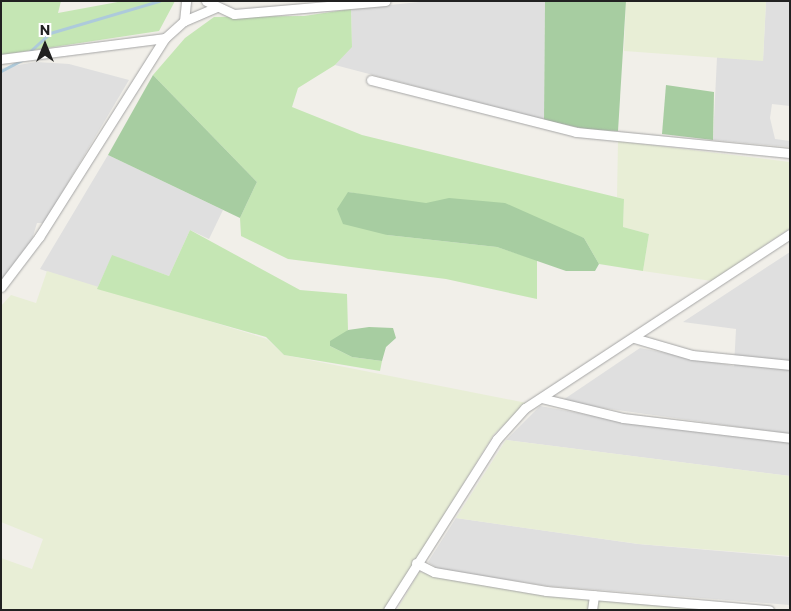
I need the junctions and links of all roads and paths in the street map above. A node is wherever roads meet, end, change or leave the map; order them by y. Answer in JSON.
{"nodes":[{"id":1,"x":186,"y":1,"type":"edge"},
{"id":2,"x":206,"y":1,"type":"edge"},
{"id":3,"x":385,"y":1,"type":"edge"},
{"id":4,"x":215,"y":8,"type":"junction"},
{"id":5,"x":184,"y":22,"type":"junction"},
{"id":6,"x":164,"y":38,"type":"junction"},
{"id":7,"x":1,"y":59,"type":"edge"},
{"id":8,"x":371,"y":80,"type":"dead end"},
{"id":9,"x":790,"y":153,"type":"edge"},
{"id":10,"x":790,"y":234,"type":"edge"},
{"id":11,"x":1,"y":287,"type":"edge"},
{"id":12,"x":634,"y":338,"type":"junction"},
{"id":13,"x":790,"y":365,"type":"edge"},
{"id":14,"x":541,"y":398,"type":"junction"},
{"id":15,"x":790,"y":438,"type":"edge"},
{"id":16,"x":416,"y":563,"type":"junction"},
{"id":17,"x":594,"y":595,"type":"junction"},
{"id":18,"x":388,"y":610,"type":"edge"},
{"id":19,"x":592,"y":610,"type":"edge"},
{"id":20,"x":769,"y":610,"type":"edge"}],
"edges":[{"from":1,"to":5,"type":"street"},
{"from":2,"to":4,"type":"street"},
{"from":3,"to":4,"type":"street"},
{"from":4,"to":5,"type":"street"},
{"from":5,"to":6,"type":"street"},
{"from":6,"to":7,"type":"street"},
{"from":6,"to":11,"type":"street"},
{"from":8,"to":9,"type":"street"},
{"from":10,"to":12,"type":"street"},
{"from":12,"to":13,"type":"street"},
{"from":12,"to":14,"type":"street"},
{"from":14,"to":15,"type":"street"},
{"from":14,"to":16,"type":"street"},
{"from":16,"to":17,"type":"street"},
{"from":16,"to":18,"type":"street"},
{"from":17,"to":19,"type":"street"},
{"from":17,"to":20,"type":"street"}]}
